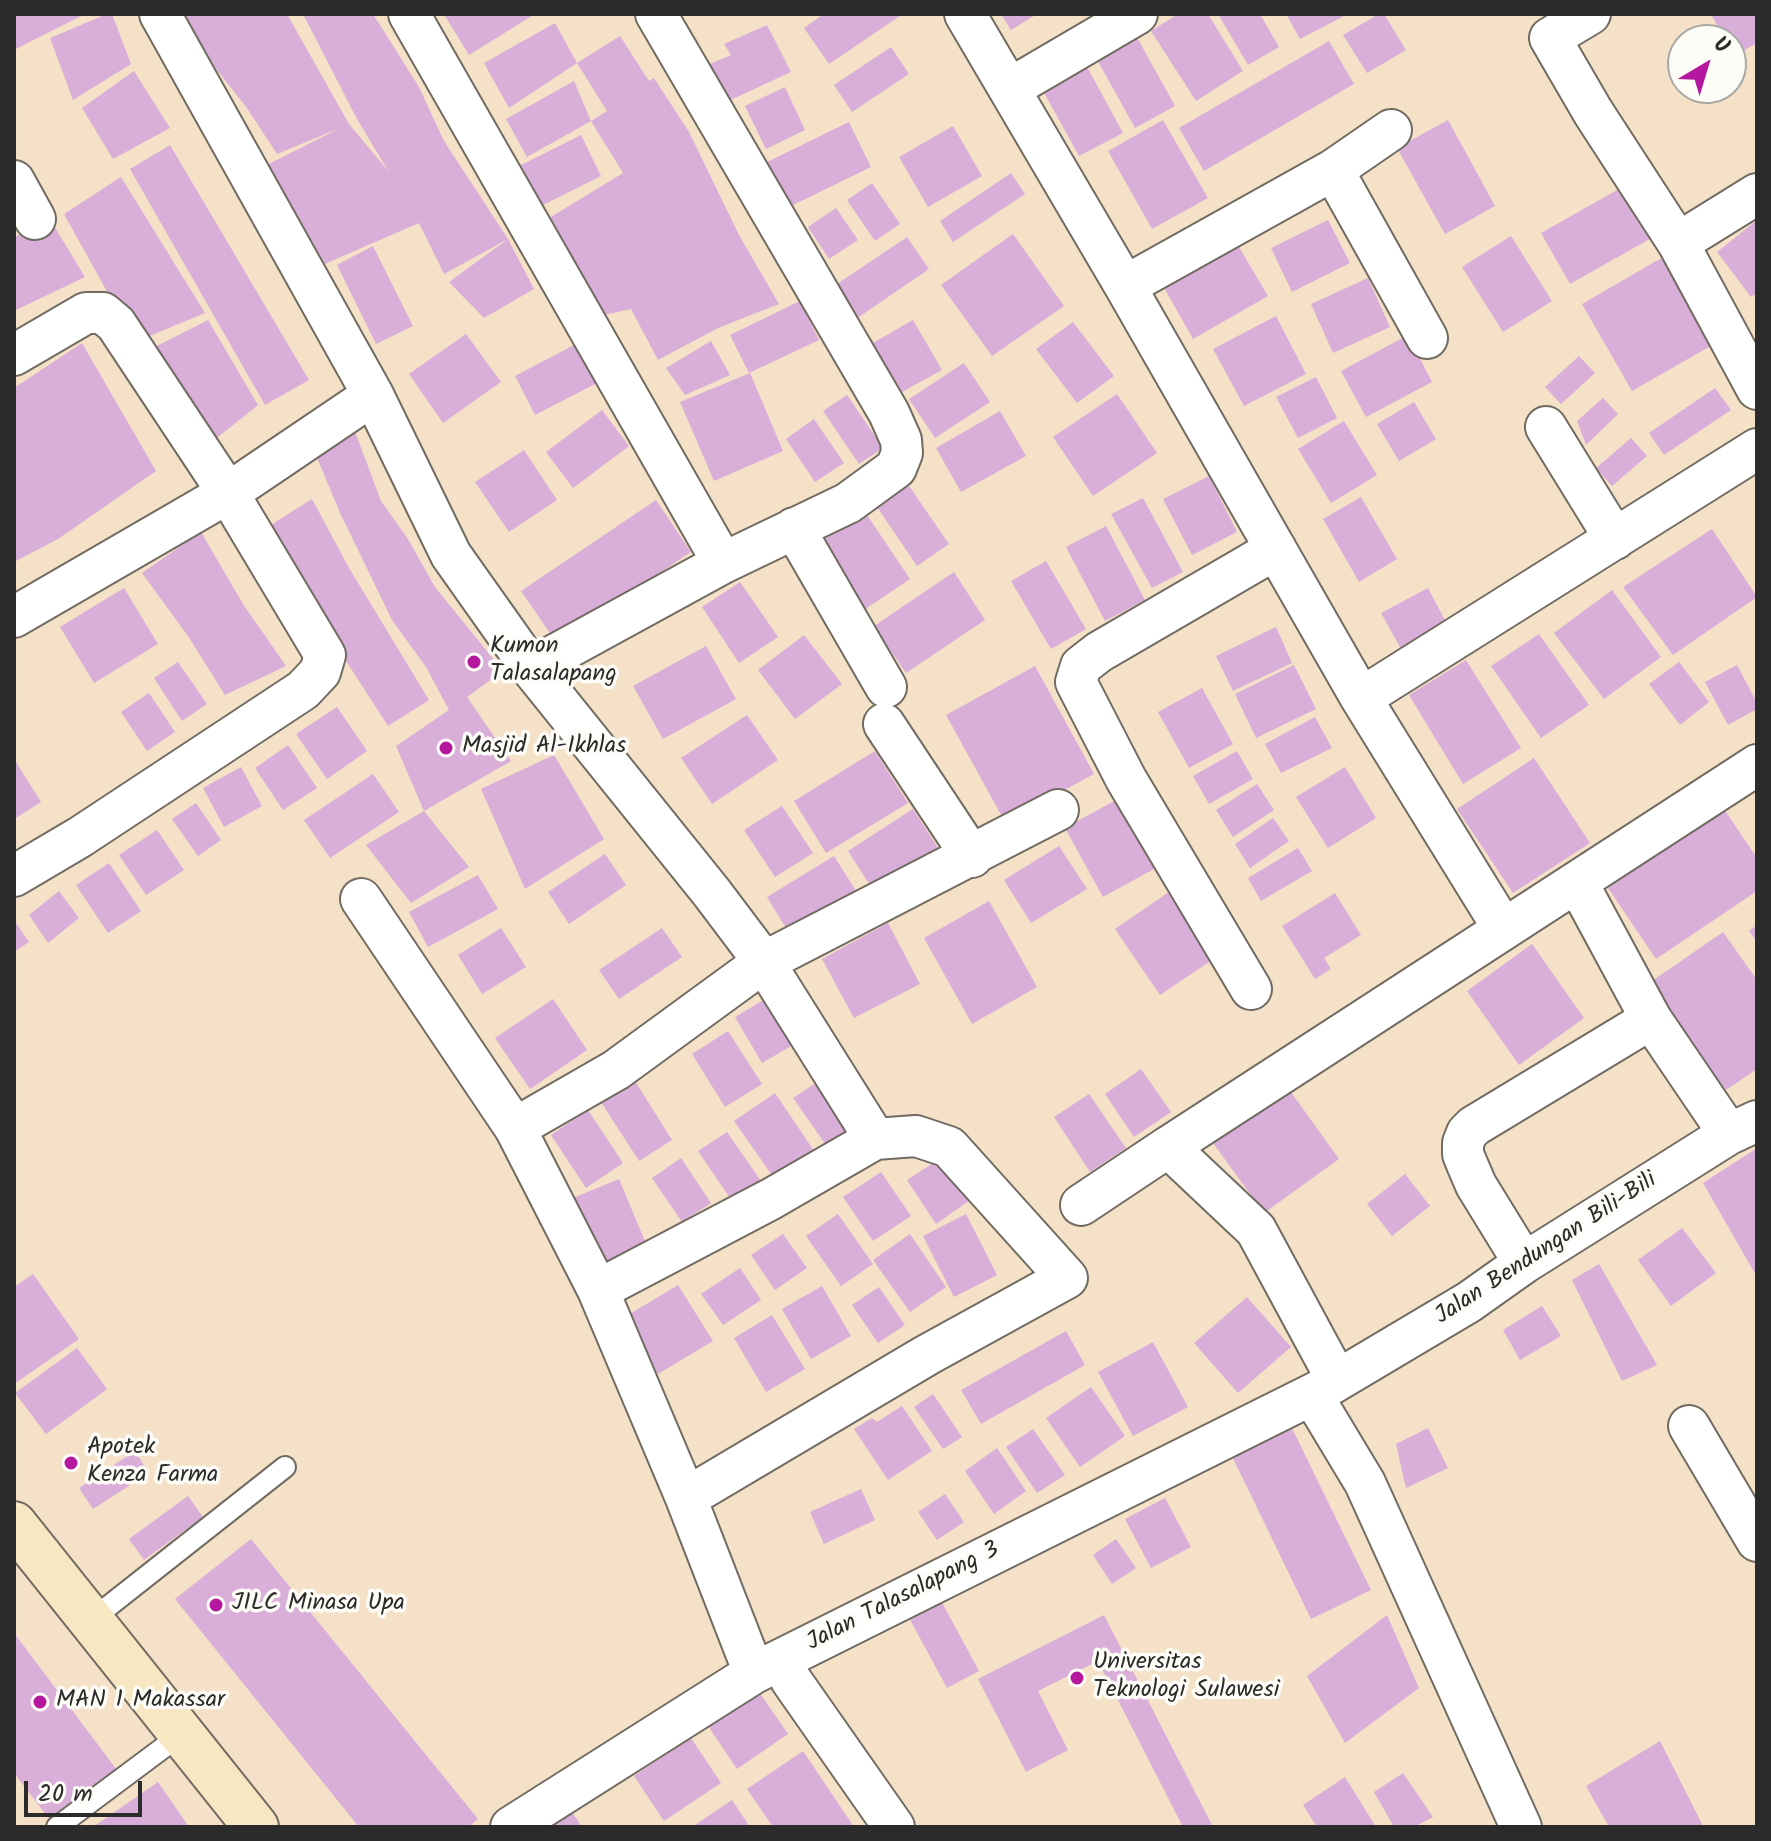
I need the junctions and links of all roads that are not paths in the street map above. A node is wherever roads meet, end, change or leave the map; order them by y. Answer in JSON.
{"nodes":[{"id":1,"x":160,"y":14,"type":"edge"},
{"id":2,"x":409,"y":14,"type":"edge"},
{"id":3,"x":656,"y":14,"type":"edge"},
{"id":4,"x":965,"y":14,"type":"edge"},
{"id":5,"x":1137,"y":14,"type":"edge"},
{"id":6,"x":1590,"y":14,"type":"edge"},
{"id":7,"x":1009,"y":89,"type":"junction"},
{"id":8,"x":1391,"y":130,"type":"dead end"},
{"id":9,"x":1333,"y":170,"type":"junction"},
{"id":10,"x":14,"y":181,"type":"edge"},
{"id":11,"x":1757,"y":194,"type":"edge"},
{"id":12,"x":35,"y":219,"type":"dead end"},
{"id":13,"x":1678,"y":243,"type":"junction"},
{"id":14,"x":1125,"y":286,"type":"junction"},
{"id":15,"x":1427,"y":338,"type":"dead end"},
{"id":16,"x":14,"y":355,"type":"edge"},
{"id":17,"x":1757,"y":389,"type":"edge"},
{"id":18,"x":373,"y":395,"type":"junction"},
{"id":19,"x":1546,"y":427,"type":"dead end"},
{"id":20,"x":1757,"y":449,"type":"edge"},
{"id":21,"x":228,"y":493,"type":"junction"},
{"id":22,"x":794,"y":528,"type":"junction"},
{"id":23,"x":1615,"y":539,"type":"junction"},
{"id":24,"x":1276,"y":549,"type":"junction"},
{"id":25,"x":723,"y":563,"type":"junction"},
{"id":26,"x":14,"y":617,"type":"edge"},
{"id":27,"x":531,"y":668,"type":"junction"},
{"id":28,"x":1361,"y":698,"type":"junction"},
{"id":29,"x":1757,"y":765,"type":"edge"},
{"id":30,"x":1058,"y":810,"type":"dead end"},
{"id":31,"x":972,"y":857,"type":"junction"},
{"id":32,"x":14,"y":876,"type":"edge"},
{"id":33,"x":1577,"y":882,"type":"junction"},
{"id":34,"x":361,"y":899,"type":"dead end"},
{"id":35,"x":1503,"y":928,"type":"junction"},
{"id":36,"x":764,"y":962,"type":"junction"},
{"id":37,"x":1251,"y":989,"type":"dead end"},
{"id":38,"x":1651,"y":1019,"type":"junction"},
{"id":39,"x":1743,"y":1127,"type":"edge"},
{"id":40,"x":515,"y":1128,"type":"junction"},
{"id":41,"x":875,"y":1139,"type":"junction"},
{"id":42,"x":1168,"y":1147,"type":"junction"},
{"id":43,"x":1081,"y":1205,"type":"dead end"},
{"id":44,"x":1524,"y":1263,"type":"junction"},
{"id":45,"x":598,"y":1290,"type":"junction"},
{"id":46,"x":1324,"y":1387,"type":"junction"},
{"id":47,"x":1689,"y":1426,"type":"dead end"},
{"id":48,"x":285,"y":1467,"type":"dead end"},
{"id":49,"x":686,"y":1498,"type":"junction"},
{"id":50,"x":19,"y":1541,"type":"edge"},
{"id":51,"x":1757,"y":1541,"type":"edge"},
{"id":52,"x":91,"y":1620,"type":"junction"},
{"id":53,"x":773,"y":1677,"type":"junction"},
{"id":54,"x":183,"y":1733,"type":"junction"},
{"id":55,"x":57,"y":1827,"type":"edge"},
{"id":56,"x":256,"y":1827,"type":"edge"},
{"id":57,"x":511,"y":1827,"type":"edge"},
{"id":58,"x":894,"y":1827,"type":"edge"},
{"id":59,"x":1521,"y":1827,"type":"edge"}],
"edges":[{"from":1,"to":18,"type":"street"},
{"from":2,"to":25,"type":"street"},
{"from":3,"to":22,"type":"street"},
{"from":4,"to":7,"type":"street"},
{"from":5,"to":7,"type":"street"},
{"from":6,"to":13,"type":"street"},
{"from":7,"to":14,"type":"street"},
{"from":8,"to":9,"type":"street"},
{"from":9,"to":14,"type":"street"},
{"from":9,"to":15,"type":"street"},
{"from":10,"to":12,"type":"street"},
{"from":11,"to":13,"type":"street"},
{"from":13,"to":17,"type":"street"},
{"from":14,"to":24,"type":"street"},
{"from":16,"to":21,"type":"street"},
{"from":18,"to":21,"type":"street"},
{"from":18,"to":27,"type":"street"},
{"from":19,"to":23,"type":"street"},
{"from":20,"to":23,"type":"street"},
{"from":21,"to":26,"type":"street"},
{"from":21,"to":32,"type":"street"},
{"from":22,"to":25,"type":"street"},
{"from":22,"to":31,"type":"street"},
{"from":23,"to":28,"type":"street"},
{"from":24,"to":28,"type":"street"},
{"from":24,"to":37,"type":"street"},
{"from":25,"to":27,"type":"street"},
{"from":27,"to":36,"type":"street"},
{"from":28,"to":35,"type":"street"},
{"from":29,"to":33,"type":"street"},
{"from":30,"to":31,"type":"street"},
{"from":31,"to":36,"type":"street"},
{"from":33,"to":35,"type":"street"},
{"from":33,"to":38,"type":"street"},
{"from":34,"to":40,"type":"street"},
{"from":35,"to":42,"type":"street"},
{"from":36,"to":40,"type":"street"},
{"from":36,"to":41,"type":"street"},
{"from":38,"to":39,"type":"street"},
{"from":38,"to":44,"type":"street"},
{"from":39,"to":44,"type":"street","name":"Jalan Bendungan Bili-Bili"},
{"from":40,"to":45,"type":"street"},
{"from":41,"to":45,"type":"street"},
{"from":41,"to":49,"type":"street"},
{"from":42,"to":43,"type":"street"},
{"from":42,"to":46,"type":"street"},
{"from":44,"to":46,"type":"street","name":"Jalan Bendungan Bili-Bili"},
{"from":45,"to":49,"type":"street"},
{"from":46,"to":53,"type":"street","name":"Jalan Talasalapang 3"},
{"from":46,"to":59,"type":"street"},
{"from":47,"to":51,"type":"street"},
{"from":48,"to":52,"type":"lane"},
{"from":49,"to":53,"type":"street"},
{"from":50,"to":52,"type":"main road"},
{"from":52,"to":54,"type":"main road"},
{"from":53,"to":57,"type":"street","name":"Jalan Talasalapang 3"},
{"from":53,"to":58,"type":"street"},
{"from":54,"to":55,"type":"lane"},
{"from":54,"to":56,"type":"main road"}]}
